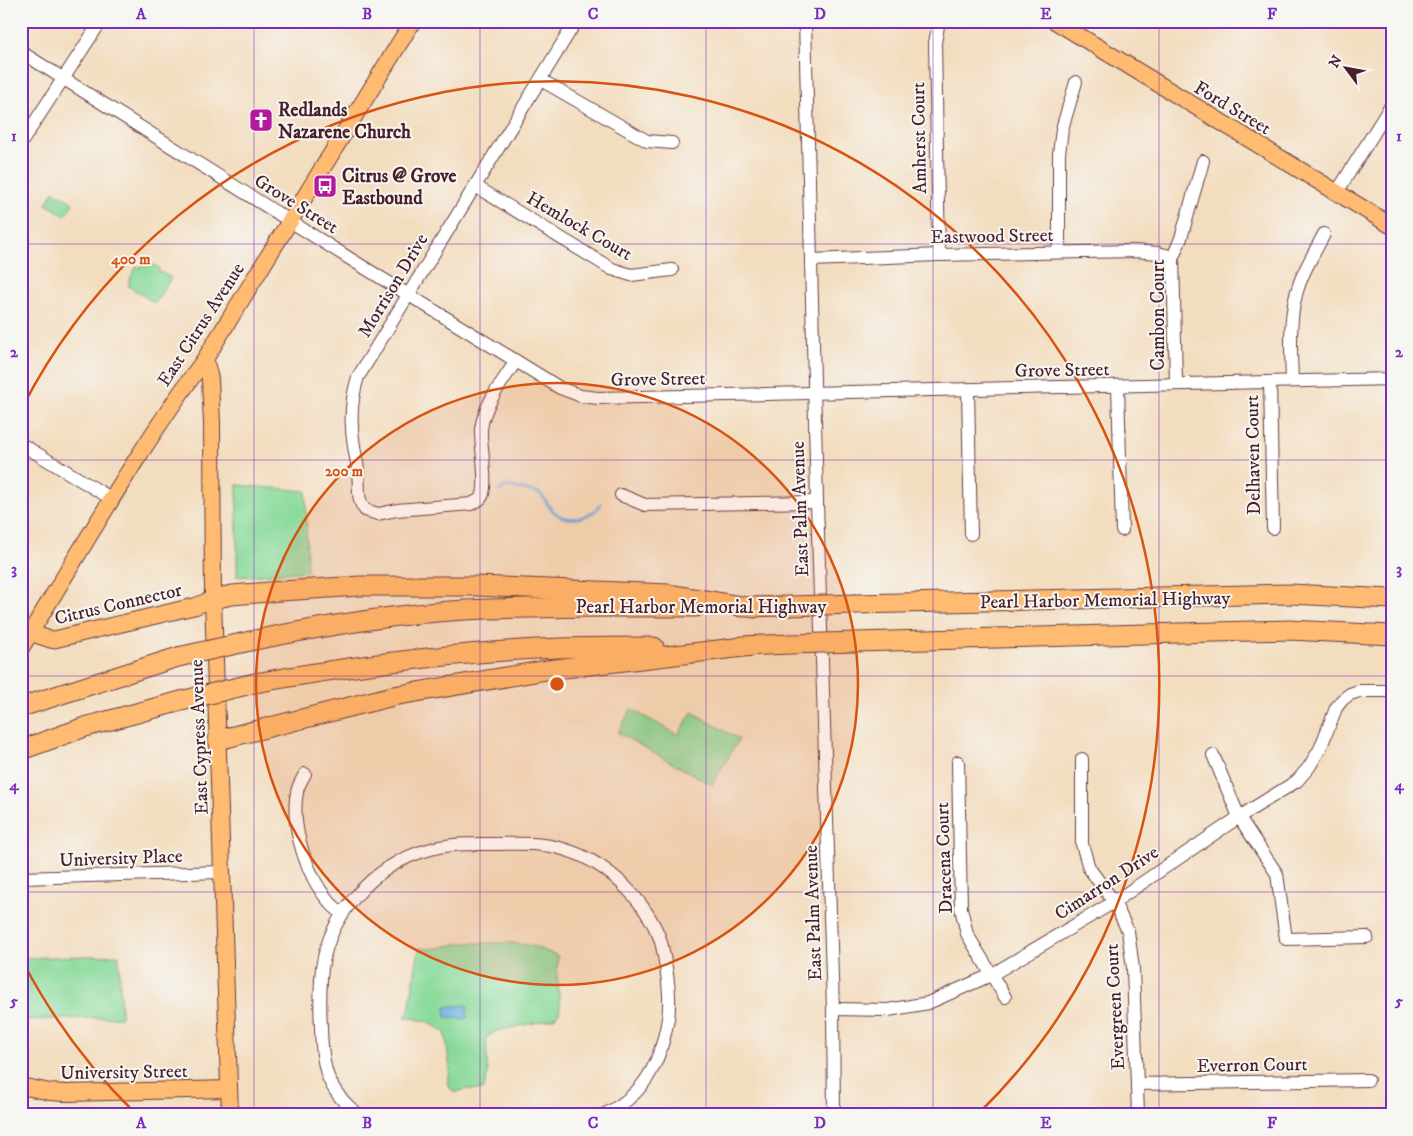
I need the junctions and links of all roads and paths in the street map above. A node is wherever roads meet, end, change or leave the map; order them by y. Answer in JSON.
{"nodes":[{"id":1,"x":101,"y":21,"type":"edge"},
{"id":2,"x":413,"y":21,"type":"edge"},
{"id":3,"x":576,"y":21,"type":"edge"},
{"id":4,"x":805,"y":21,"type":"edge"},
{"id":5,"x":939,"y":21,"type":"edge"},
{"id":6,"x":1055,"y":21,"type":"edge"},
{"id":7,"x":21,"y":52,"type":"edge"},
{"id":8,"x":64,"y":79,"type":"junction"},
{"id":9,"x":541,"y":80,"type":"junction"},
{"id":10,"x":1076,"y":82,"type":"dead end"},
{"id":11,"x":1392,"y":104,"type":"edge"},
{"id":12,"x":21,"y":143,"type":"edge"},
{"id":13,"x":672,"y":143,"type":"dead end"},
{"id":14,"x":1203,"y":161,"type":"dead end"},
{"id":15,"x":475,"y":186,"type":"junction"},
{"id":16,"x":1337,"y":192,"type":"junction"},
{"id":17,"x":289,"y":221,"type":"junction"},
{"id":18,"x":1392,"y":226,"type":"edge"},
{"id":19,"x":1324,"y":234,"type":"dead end"},
{"id":20,"x":1059,"y":252,"type":"junction"},
{"id":21,"x":939,"y":255,"type":"junction"},
{"id":22,"x":1173,"y":257,"type":"junction"},
{"id":23,"x":811,"y":260,"type":"junction"},
{"id":24,"x":672,"y":270,"type":"dead end"},
{"id":25,"x":408,"y":294,"type":"junction"},
{"id":26,"x":205,"y":359,"type":"junction"},
{"id":27,"x":516,"y":361,"type":"junction"},
{"id":28,"x":1392,"y":379,"type":"edge"},
{"id":29,"x":1292,"y":381,"type":"junction"},
{"id":30,"x":1270,"y":382,"type":"junction"},
{"id":31,"x":1176,"y":383,"type":"junction"},
{"id":32,"x":1118,"y":386,"type":"junction"},
{"id":33,"x":968,"y":390,"type":"junction"},
{"id":34,"x":815,"y":394,"type":"junction"},
{"id":35,"x":21,"y":444,"type":"edge"},
{"id":36,"x":621,"y":495,"type":"dead end"},
{"id":37,"x":112,"y":499,"type":"junction"},
{"id":38,"x":817,"y":502,"type":"junction"},
{"id":39,"x":1273,"y":528,"type":"dead end"},
{"id":40,"x":1122,"y":530,"type":"dead end"},
{"id":41,"x":971,"y":534,"type":"dead end"},
{"id":42,"x":213,"y":599,"type":"junction"},
{"id":43,"x":1392,"y":599,"type":"edge"},
{"id":44,"x":754,"y":608,"type":"junction"},
{"id":45,"x":31,"y":633,"type":"junction"},
{"id":46,"x":1391,"y":635,"type":"edge"},
{"id":47,"x":752,"y":646,"type":"junction"},
{"id":48,"x":21,"y":648,"type":"edge"},
{"id":49,"x":1392,"y":691,"type":"edge"},
{"id":50,"x":24,"y":707,"type":"edge"},
{"id":51,"x":218,"y":740,"type":"junction"},
{"id":52,"x":21,"y":750,"type":"edge"},
{"id":53,"x":1213,"y":755,"type":"dead end"},
{"id":54,"x":1082,"y":759,"type":"dead end"},
{"id":55,"x":958,"y":762,"type":"dead end"},
{"id":56,"x":305,"y":774,"type":"dead end"},
{"id":57,"x":1239,"y":817,"type":"junction"},
{"id":58,"x":222,"y":872,"type":"junction"},
{"id":59,"x":21,"y":878,"type":"edge"},
{"id":60,"x":1114,"y":902,"type":"junction"},
{"id":61,"x":342,"y":914,"type":"junction"},
{"id":62,"x":1367,"y":937,"type":"dead end"},
{"id":63,"x":991,"y":975,"type":"junction"},
{"id":64,"x":1005,"y":997,"type":"dead end"},
{"id":65,"x":833,"y":1008,"type":"junction"},
{"id":66,"x":1368,"y":1080,"type":"dead end"},
{"id":67,"x":1137,"y":1084,"type":"junction"},
{"id":68,"x":21,"y":1086,"type":"edge"},
{"id":69,"x":229,"y":1089,"type":"junction"},
{"id":70,"x":230,"y":1115,"type":"edge"},
{"id":71,"x":359,"y":1115,"type":"edge"},
{"id":72,"x":603,"y":1115,"type":"edge"},
{"id":73,"x":834,"y":1115,"type":"edge"},
{"id":74,"x":1138,"y":1115,"type":"edge"}],
"edges":[{"from":1,"to":8,"type":"street"},
{"from":2,"to":17,"type":"main road","name":"East Citrus Avenue"},
{"from":3,"to":9,"type":"street","name":"Morrison Drive"},
{"from":4,"to":23,"type":"street","name":"East Palm Avenue"},
{"from":5,"to":21,"type":"street","name":"Amherst Court"},
{"from":6,"to":16,"type":"main road","name":"Ford Street"},
{"from":7,"to":8,"type":"street","name":"Grove Street"},
{"from":8,"to":12,"type":"street"},
{"from":8,"to":17,"type":"street","name":"Grove Street"},
{"from":9,"to":13,"type":"street"},
{"from":9,"to":15,"type":"street","name":"Morrison Drive"},
{"from":10,"to":20,"type":"street"},
{"from":11,"to":16,"type":"street"},
{"from":14,"to":22,"type":"street","name":"Cambon Court"},
{"from":15,"to":24,"type":"street","name":"Hemlock Court"},
{"from":15,"to":25,"type":"street","name":"Morrison Drive"},
{"from":16,"to":18,"type":"main road","name":"Ford Street"},
{"from":17,"to":25,"type":"street","name":"Grove Street"},
{"from":17,"to":26,"type":"main road","name":"East Citrus Avenue"},
{"from":19,"to":29,"type":"street"},
{"from":20,"to":21,"type":"street","name":"Eastwood Street"},
{"from":20,"to":22,"type":"street","name":"Eastwood Street"},
{"from":21,"to":23,"type":"street","name":"Eastwood Street"},
{"from":22,"to":31,"type":"street","name":"Cambon Court"},
{"from":23,"to":34,"type":"street","name":"East Palm Avenue"},
{"from":25,"to":27,"type":"street","name":"Grove Street"},
{"from":25,"to":27,"type":"street","name":"Morrison Drive"},
{"from":26,"to":37,"type":"main road","name":"East Citrus Avenue"},
{"from":26,"to":42,"type":"main road","name":"East Cypress Avenue"},
{"from":27,"to":34,"type":"street","name":"Grove Street"},
{"from":28,"to":29,"type":"street","name":"Grove Street"},
{"from":29,"to":30,"type":"street","name":"Grove Street"},
{"from":30,"to":31,"type":"street","name":"Grove Street"},
{"from":30,"to":39,"type":"street","name":"Delhaven Court"},
{"from":31,"to":32,"type":"street","name":"Grove Street"},
{"from":32,"to":33,"type":"street","name":"Grove Street"},
{"from":32,"to":40,"type":"street"},
{"from":33,"to":34,"type":"street","name":"Grove Street"},
{"from":33,"to":41,"type":"street"},
{"from":34,"to":38,"type":"street","name":"East Palm Avenue"},
{"from":35,"to":37,"type":"street"},
{"from":36,"to":38,"type":"street"},
{"from":37,"to":45,"type":"main road","name":"East Citrus Avenue"},
{"from":38,"to":65,"type":"street","name":"East Palm Avenue"},
{"from":42,"to":44,"type":"highway"},
{"from":42,"to":45,"type":"main road","name":"Citrus Connector"},
{"from":42,"to":51,"type":"main road","name":"East Cypress Avenue"},
{"from":43,"to":44,"type":"highway","name":"Pearl Harbor Memorial Highway","bridge":true},
{"from":44,"to":50,"type":"highway","name":"Pearl Harbor Memorial Highway","bridge":true},
{"from":45,"to":48,"type":"main road","name":"East Citrus Avenue"},
{"from":46,"to":47,"type":"highway","name":"Pearl Harbor Memorial Highway","bridge":true},
{"from":47,"to":51,"type":"highway"},
{"from":47,"to":52,"type":"highway","name":"Pearl Harbor Memorial Highway","bridge":true},
{"from":49,"to":57,"type":"street","name":"Cimarron Drive"},
{"from":51,"to":58,"type":"main road","name":"East Cypress Avenue"},
{"from":53,"to":57,"type":"street"},
{"from":54,"to":60,"type":"street","name":"Evergreen Court"},
{"from":55,"to":63,"type":"street","name":"Dracena Court"},
{"from":56,"to":61,"type":"street"},
{"from":57,"to":60,"type":"street","name":"Cimarron Drive"},
{"from":57,"to":62,"type":"street"},
{"from":58,"to":59,"type":"street","name":"University Place"},
{"from":58,"to":69,"type":"main road","name":"East Cypress Avenue"},
{"from":60,"to":63,"type":"street","name":"Cimarron Drive"},
{"from":60,"to":67,"type":"street","name":"Evergreen Court"},
{"from":61,"to":71,"type":"street"},
{"from":61,"to":72,"type":"street"},
{"from":63,"to":64,"type":"street"},
{"from":63,"to":65,"type":"street","name":"Cimarron Drive"},
{"from":65,"to":73,"type":"street","name":"East Palm Avenue"},
{"from":66,"to":67,"type":"street","name":"Everron Court"},
{"from":67,"to":74,"type":"street","name":"Evergreen Court"},
{"from":68,"to":69,"type":"main road","name":"University Street"},
{"from":69,"to":70,"type":"main road","name":"East Cypress Avenue"}]}
